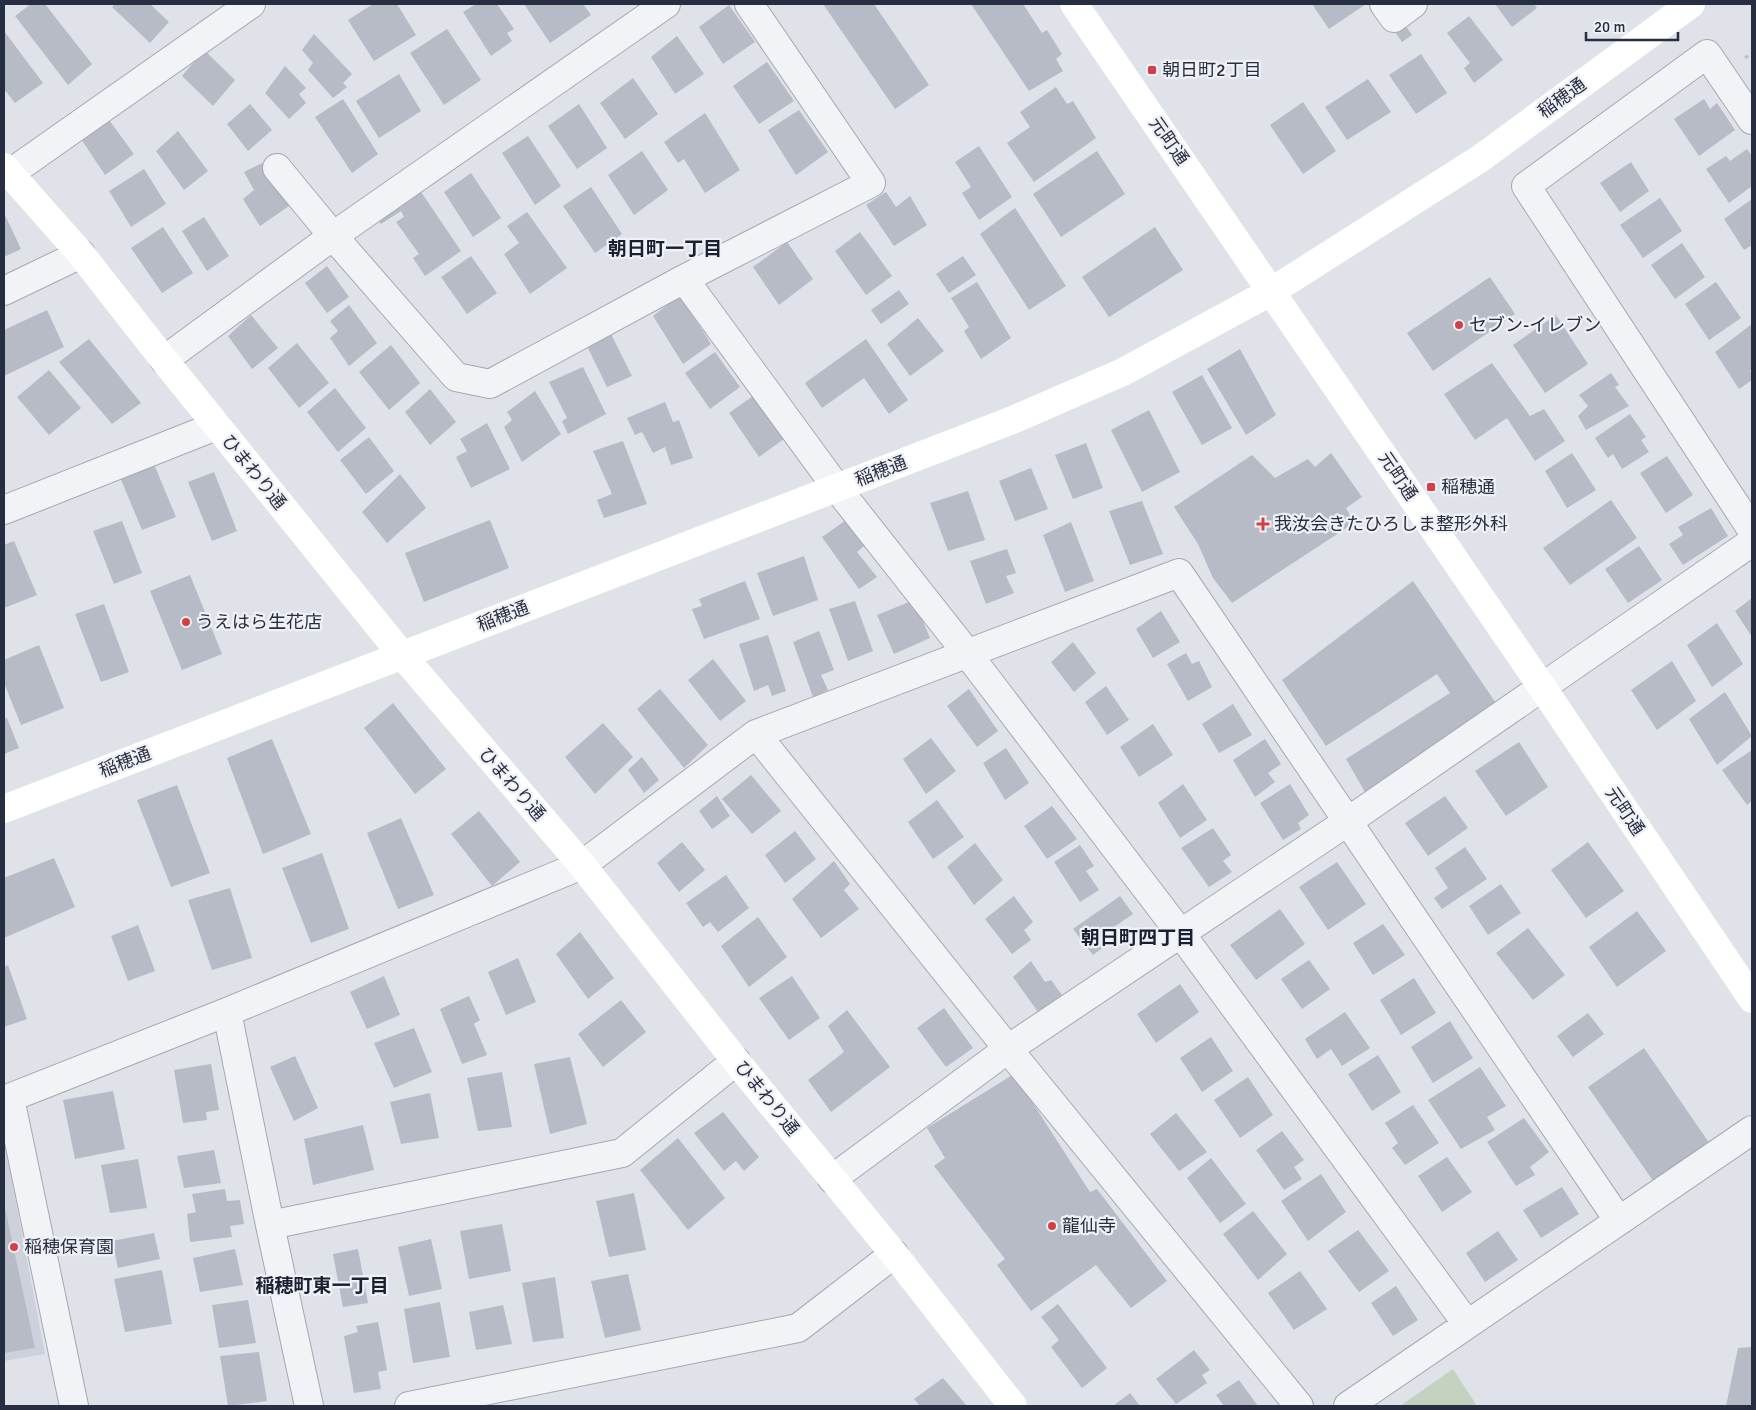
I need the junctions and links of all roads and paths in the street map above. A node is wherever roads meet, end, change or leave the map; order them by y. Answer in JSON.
{"nodes":[{"id":1,"x":251,"y":4,"type":"edge"},
{"id":2,"x":666,"y":4,"type":"edge"},
{"id":3,"x":749,"y":4,"type":"edge"},
{"id":4,"x":1074,"y":4,"type":"edge"},
{"id":5,"x":1384,"y":4,"type":"edge"},
{"id":6,"x":1413,"y":4,"type":"edge"},
{"id":7,"x":1691,"y":4,"type":"edge"},
{"id":8,"x":1752,"y":120,"type":"edge"},
{"id":9,"x":278,"y":168,"type":"dead end"},
{"id":10,"x":6,"y":171,"type":"edge"},
{"id":11,"x":333,"y":236,"type":"junction"},
{"id":12,"x":81,"y":254,"type":"junction"},
{"id":13,"x":684,"y":279,"type":"junction"},
{"id":14,"x":4,"y":291,"type":"edge"},
{"id":15,"x":1272,"y":291,"type":"junction"},
{"id":16,"x":164,"y":360,"type":"junction"},
{"id":17,"x":216,"y":426,"type":"junction"},
{"id":18,"x":837,"y":488,"type":"junction"},
{"id":19,"x":4,"y":510,"type":"edge"},
{"id":20,"x":1752,"y":530,"type":"edge"},
{"id":21,"x":1752,"y":542,"type":"edge"},
{"id":22,"x":967,"y":652,"type":"junction"},
{"id":23,"x":402,"y":655,"type":"junction"},
{"id":24,"x":1542,"y":687,"type":"junction"},
{"id":25,"x":756,"y":734,"type":"junction"},
{"id":26,"x":4,"y":809,"type":"edge"},
{"id":27,"x":1347,"y":822,"type":"junction"},
{"id":28,"x":582,"y":866,"type":"junction"},
{"id":29,"x":1181,"y":934,"type":"junction"},
{"id":30,"x":1752,"y":999,"type":"edge"},
{"id":31,"x":227,"y":1012,"type":"junction"},
{"id":32,"x":1008,"y":1049,"type":"junction"},
{"id":33,"x":736,"y":1060,"type":"junction"},
{"id":34,"x":7,"y":1099,"type":"edge"},
{"id":35,"x":1752,"y":1130,"type":"edge"},
{"id":36,"x":832,"y":1179,"type":"junction"},
{"id":37,"x":1619,"y":1221,"type":"junction"},
{"id":38,"x":270,"y":1225,"type":"junction"},
{"id":39,"x":894,"y":1254,"type":"junction"},
{"id":40,"x":1467,"y":1324,"type":"junction"},
{"id":41,"x":74,"y":1406,"type":"edge"},
{"id":42,"x":309,"y":1406,"type":"edge"},
{"id":43,"x":409,"y":1406,"type":"edge"},
{"id":44,"x":1012,"y":1406,"type":"edge"},
{"id":45,"x":1299,"y":1406,"type":"edge"},
{"id":46,"x":1348,"y":1406,"type":"edge"}],
"edges":[{"from":1,"to":10,"type":"street"},
{"from":2,"to":11,"type":"street"},
{"from":3,"to":13,"type":"street"},
{"from":4,"to":15,"type":"street","name":"元町通"},
{"from":5,"to":6,"type":"street"},
{"from":7,"to":15,"type":"street","name":"稲穂通"},
{"from":8,"to":20,"type":"street"},
{"from":9,"to":11,"type":"street"},
{"from":10,"to":12,"type":"street","name":"ひまわり通"},
{"from":11,"to":13,"type":"street"},
{"from":11,"to":16,"type":"street"},
{"from":12,"to":14,"type":"street"},
{"from":12,"to":16,"type":"street","name":"ひまわり通"},
{"from":13,"to":18,"type":"street"},
{"from":15,"to":18,"type":"street","name":"稲穂通"},
{"from":15,"to":24,"type":"street","name":"元町通"},
{"from":16,"to":17,"type":"street","name":"ひまわり通"},
{"from":17,"to":19,"type":"street"},
{"from":17,"to":23,"type":"street","name":"ひまわり通"},
{"from":18,"to":22,"type":"street"},
{"from":18,"to":23,"type":"street","name":"稲穂通"},
{"from":21,"to":24,"type":"street"},
{"from":22,"to":25,"type":"street"},
{"from":22,"to":27,"type":"street"},
{"from":22,"to":29,"type":"street"},
{"from":23,"to":26,"type":"street","name":"稲穂通"},
{"from":23,"to":28,"type":"street","name":"ひまわり通"},
{"from":24,"to":27,"type":"street"},
{"from":24,"to":30,"type":"street","name":"元町通"},
{"from":25,"to":28,"type":"street"},
{"from":25,"to":32,"type":"street"},
{"from":27,"to":29,"type":"street"},
{"from":27,"to":37,"type":"street"},
{"from":28,"to":31,"type":"street"},
{"from":28,"to":33,"type":"street","name":"ひまわり通"},
{"from":29,"to":32,"type":"street"},
{"from":29,"to":40,"type":"street"},
{"from":31,"to":34,"type":"street"},
{"from":31,"to":38,"type":"street"},
{"from":32,"to":36,"type":"street"},
{"from":32,"to":45,"type":"street"},
{"from":33,"to":36,"type":"street","name":"ひまわり通"},
{"from":33,"to":38,"type":"street"},
{"from":34,"to":41,"type":"street"},
{"from":35,"to":37,"type":"street"},
{"from":36,"to":39,"type":"street","name":"ひまわり通"},
{"from":37,"to":40,"type":"street"},
{"from":38,"to":42,"type":"street"},
{"from":39,"to":43,"type":"street"},
{"from":39,"to":44,"type":"street","name":"ひまわり通"},
{"from":40,"to":46,"type":"street"}]}
